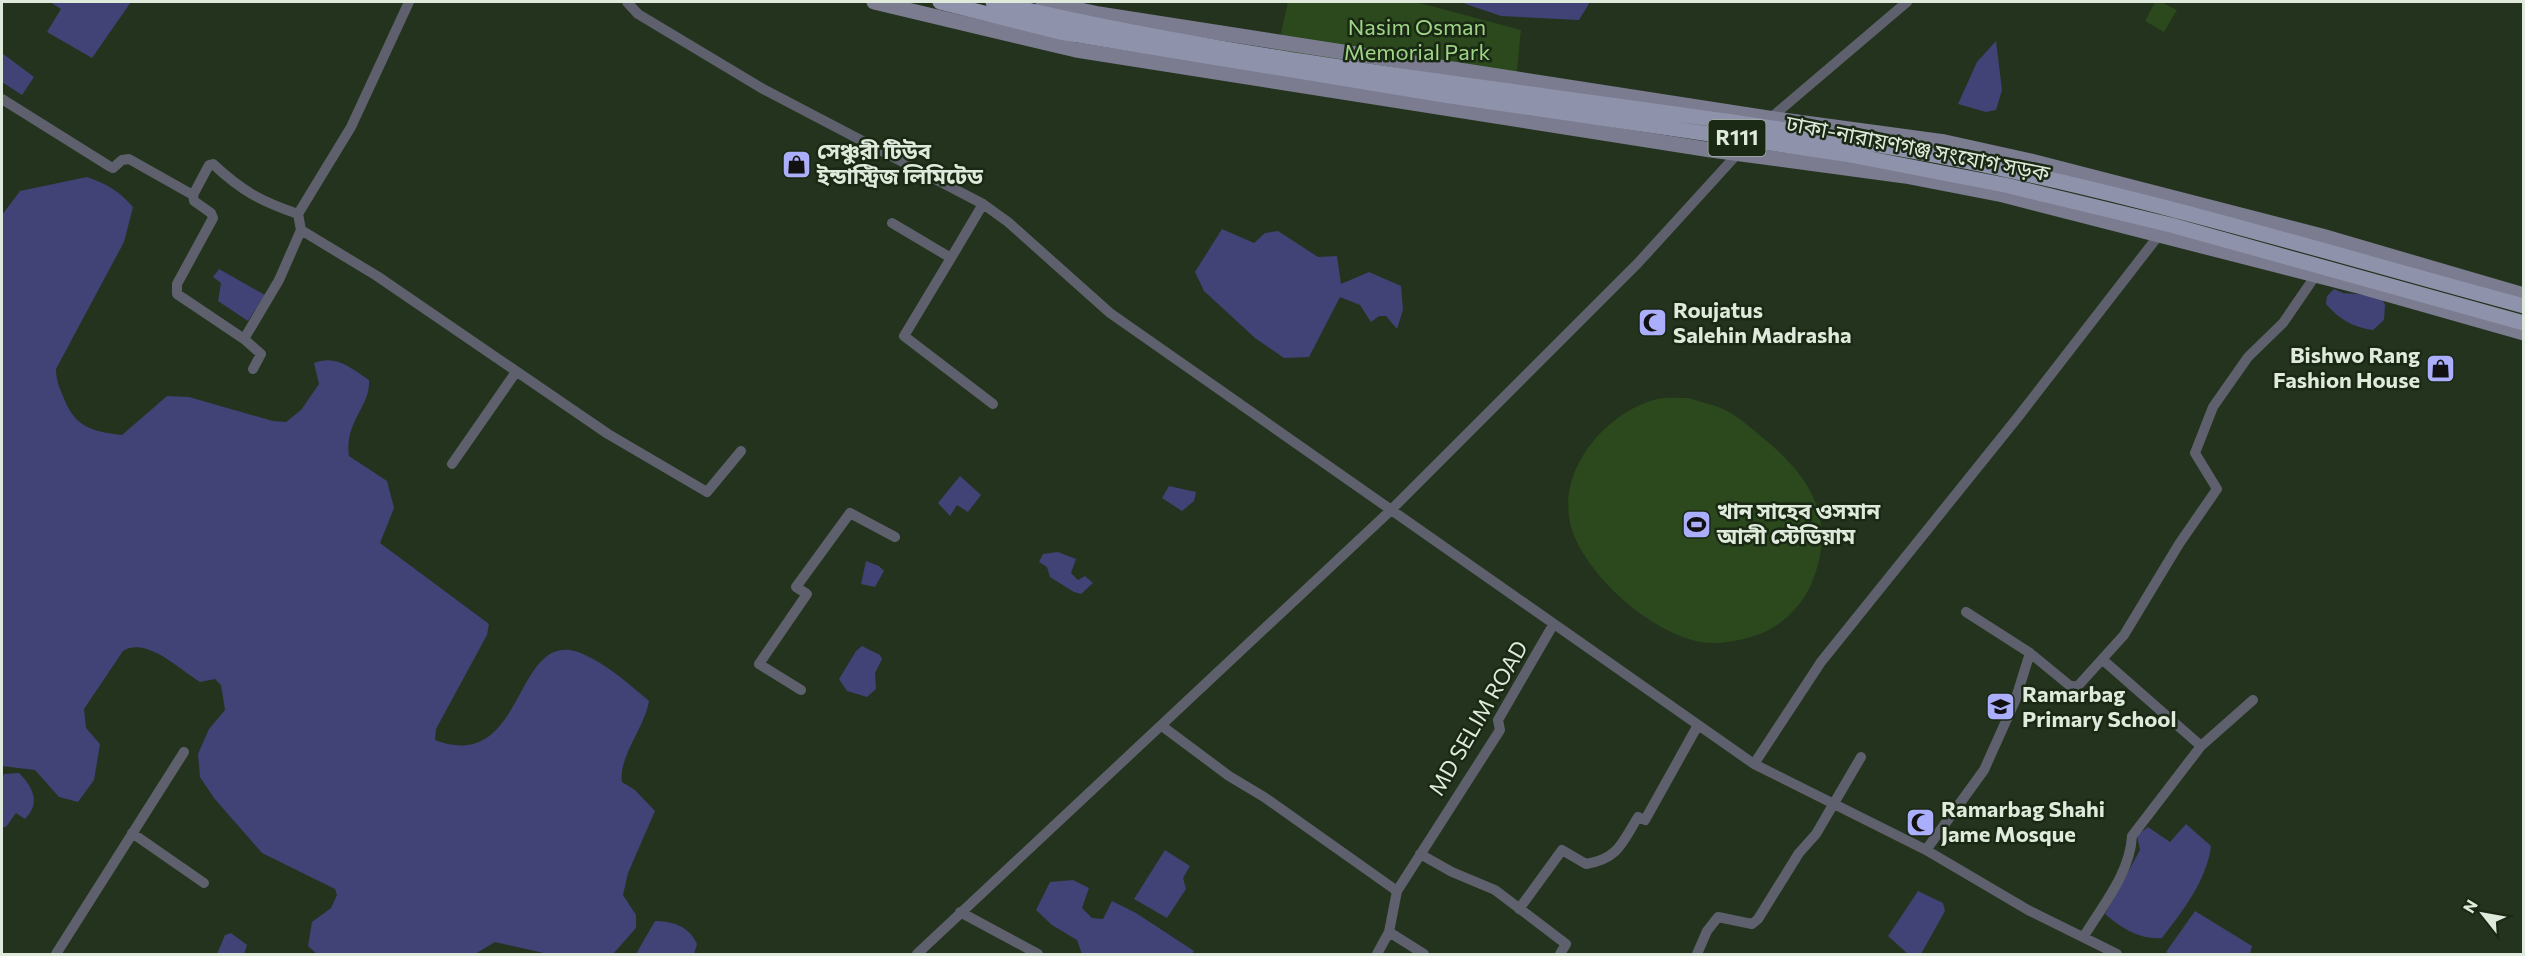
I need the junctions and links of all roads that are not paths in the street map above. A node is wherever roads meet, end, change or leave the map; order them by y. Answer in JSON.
{"nodes":[{"id":1,"x":409,"y":2,"type":"edge"},
{"id":2,"x":627,"y":2,"type":"edge"},
{"id":3,"x":874,"y":2,"type":"edge"},
{"id":4,"x":940,"y":2,"type":"edge"},
{"id":5,"x":993,"y":2,"type":"edge"},
{"id":6,"x":1043,"y":2,"type":"edge"},
{"id":7,"x":1907,"y":2,"type":"edge"},
{"id":8,"x":2,"y":99,"type":"edge"},
{"id":9,"x":1766,"y":123,"type":"junction"},
{"id":10,"x":1749,"y":140,"type":"junction"},
{"id":11,"x":1738,"y":154,"type":"junction"},
{"id":12,"x":192,"y":195,"type":"junction"},
{"id":13,"x":982,"y":204,"type":"junction"},
{"id":14,"x":298,"y":214,"type":"junction"},
{"id":15,"x":892,"y":223,"type":"dead end"},
{"id":16,"x":301,"y":230,"type":"junction"},
{"id":17,"x":2159,"y":235,"type":"junction"},
{"id":18,"x":951,"y":258,"type":"junction"},
{"id":19,"x":2318,"y":272,"type":"junction"},
{"id":20,"x":2523,"y":295,"type":"edge"},
{"id":21,"x":2523,"y":306,"type":"edge"},
{"id":22,"x":2523,"y":323,"type":"edge"},
{"id":23,"x":2523,"y":333,"type":"edge"},
{"id":24,"x":244,"y":339,"type":"junction"},
{"id":25,"x":253,"y":369,"type":"dead end"},
{"id":26,"x":516,"y":372,"type":"junction"},
{"id":27,"x":993,"y":404,"type":"dead end"},
{"id":28,"x":741,"y":451,"type":"dead end"},
{"id":29,"x":452,"y":464,"type":"dead end"},
{"id":30,"x":1391,"y":510,"type":"junction"},
{"id":31,"x":895,"y":537,"type":"dead end"},
{"id":32,"x":1966,"y":612,"type":"dead end"},
{"id":33,"x":1553,"y":625,"type":"junction"},
{"id":34,"x":2030,"y":653,"type":"junction"},
{"id":35,"x":2103,"y":660,"type":"junction"},
{"id":36,"x":801,"y":690,"type":"dead end"},
{"id":37,"x":2253,"y":700,"type":"dead end"},
{"id":38,"x":1698,"y":725,"type":"junction"},
{"id":39,"x":1162,"y":726,"type":"junction"},
{"id":40,"x":2202,"y":746,"type":"junction"},
{"id":41,"x":184,"y":752,"type":"dead end"},
{"id":42,"x":1861,"y":757,"type":"dead end"},
{"id":43,"x":1754,"y":764,"type":"junction"},
{"id":44,"x":1834,"y":804,"type":"junction"},
{"id":45,"x":132,"y":833,"type":"junction"},
{"id":46,"x":1926,"y":850,"type":"junction"},
{"id":47,"x":1420,"y":854,"type":"junction"},
{"id":48,"x":204,"y":883,"type":"dead end"},
{"id":49,"x":1397,"y":891,"type":"junction"},
{"id":50,"x":1519,"y":909,"type":"junction"},
{"id":51,"x":960,"y":912,"type":"junction"},
{"id":52,"x":1389,"y":932,"type":"junction"},
{"id":53,"x":2084,"y":936,"type":"junction"},
{"id":54,"x":1422,"y":953,"type":"edge"},
{"id":55,"x":56,"y":954,"type":"edge"},
{"id":56,"x":917,"y":954,"type":"edge"},
{"id":57,"x":1038,"y":954,"type":"edge"},
{"id":58,"x":1377,"y":954,"type":"edge"},
{"id":59,"x":1560,"y":954,"type":"edge"},
{"id":60,"x":1697,"y":954,"type":"edge"},
{"id":61,"x":2117,"y":954,"type":"edge"}],
"edges":[{"from":1,"to":14,"type":"street"},
{"from":2,"to":13,"type":"street"},
{"from":3,"to":11,"type":"street"},
{"from":4,"to":10,"type":"main road","name":"ঢাকা-নারায়ণগঞ্জ সংযোগ সড়ক","number":"R111"},
{"from":5,"to":9,"type":"main road","name":"ঢাকা-নারায়ণগঞ্জ সংযোগ সড়ক","number":"R111"},
{"from":6,"to":9,"type":"street"},
{"from":7,"to":9,"type":"street"},
{"from":8,"to":12,"type":"street"},
{"from":9,"to":20,"type":"street"},
{"from":9,"to":21,"type":"main road","name":"ঢাকা-নারায়ণগঞ্জ সংযোগ সড়ক","number":"R111"},
{"from":10,"to":11,"type":"street"},
{"from":10,"to":19,"type":"main road","name":"ঢাকা-নারায়ণগঞ্জ সংযোগ সড়ক","number":"R111"},
{"from":11,"to":17,"type":"street"},
{"from":11,"to":30,"type":"street"},
{"from":12,"to":14,"type":"street"},
{"from":12,"to":24,"type":"street"},
{"from":13,"to":18,"type":"street"},
{"from":13,"to":30,"type":"street"},
{"from":14,"to":16,"type":"street"},
{"from":15,"to":18,"type":"street"},
{"from":16,"to":24,"type":"street"},
{"from":16,"to":26,"type":"street"},
{"from":17,"to":19,"type":"street"},
{"from":17,"to":43,"type":"street"},
{"from":18,"to":27,"type":"street"},
{"from":19,"to":22,"type":"main road","name":"ঢাকা-নারায়ণগঞ্জ সংযোগ সড়ক","number":"R111"},
{"from":19,"to":23,"type":"street"},
{"from":19,"to":35,"type":"street"},
{"from":24,"to":25,"type":"street"},
{"from":26,"to":28,"type":"street"},
{"from":26,"to":29,"type":"street"},
{"from":30,"to":33,"type":"street"},
{"from":30,"to":39,"type":"street"},
{"from":31,"to":36,"type":"street"},
{"from":32,"to":34,"type":"street"},
{"from":33,"to":38,"type":"street"},
{"from":33,"to":47,"type":"street","name":"MD SELIM ROAD"},
{"from":34,"to":35,"type":"street"},
{"from":34,"to":46,"type":"street"},
{"from":35,"to":40,"type":"street"},
{"from":37,"to":40,"type":"street"},
{"from":38,"to":43,"type":"street"},
{"from":38,"to":50,"type":"street"},
{"from":39,"to":49,"type":"street"},
{"from":39,"to":51,"type":"street"},
{"from":40,"to":53,"type":"street"},
{"from":41,"to":45,"type":"street"},
{"from":42,"to":44,"type":"street"},
{"from":43,"to":44,"type":"street"},
{"from":44,"to":46,"type":"street"},
{"from":44,"to":60,"type":"street"},
{"from":45,"to":48,"type":"street"},
{"from":45,"to":55,"type":"street"},
{"from":46,"to":53,"type":"street"},
{"from":47,"to":49,"type":"street","name":"MD SELIM ROAD"},
{"from":47,"to":50,"type":"street"},
{"from":49,"to":52,"type":"street"},
{"from":50,"to":59,"type":"street"},
{"from":51,"to":56,"type":"street"},
{"from":51,"to":57,"type":"street"},
{"from":52,"to":54,"type":"street"},
{"from":52,"to":58,"type":"street"},
{"from":53,"to":61,"type":"street"}]}
